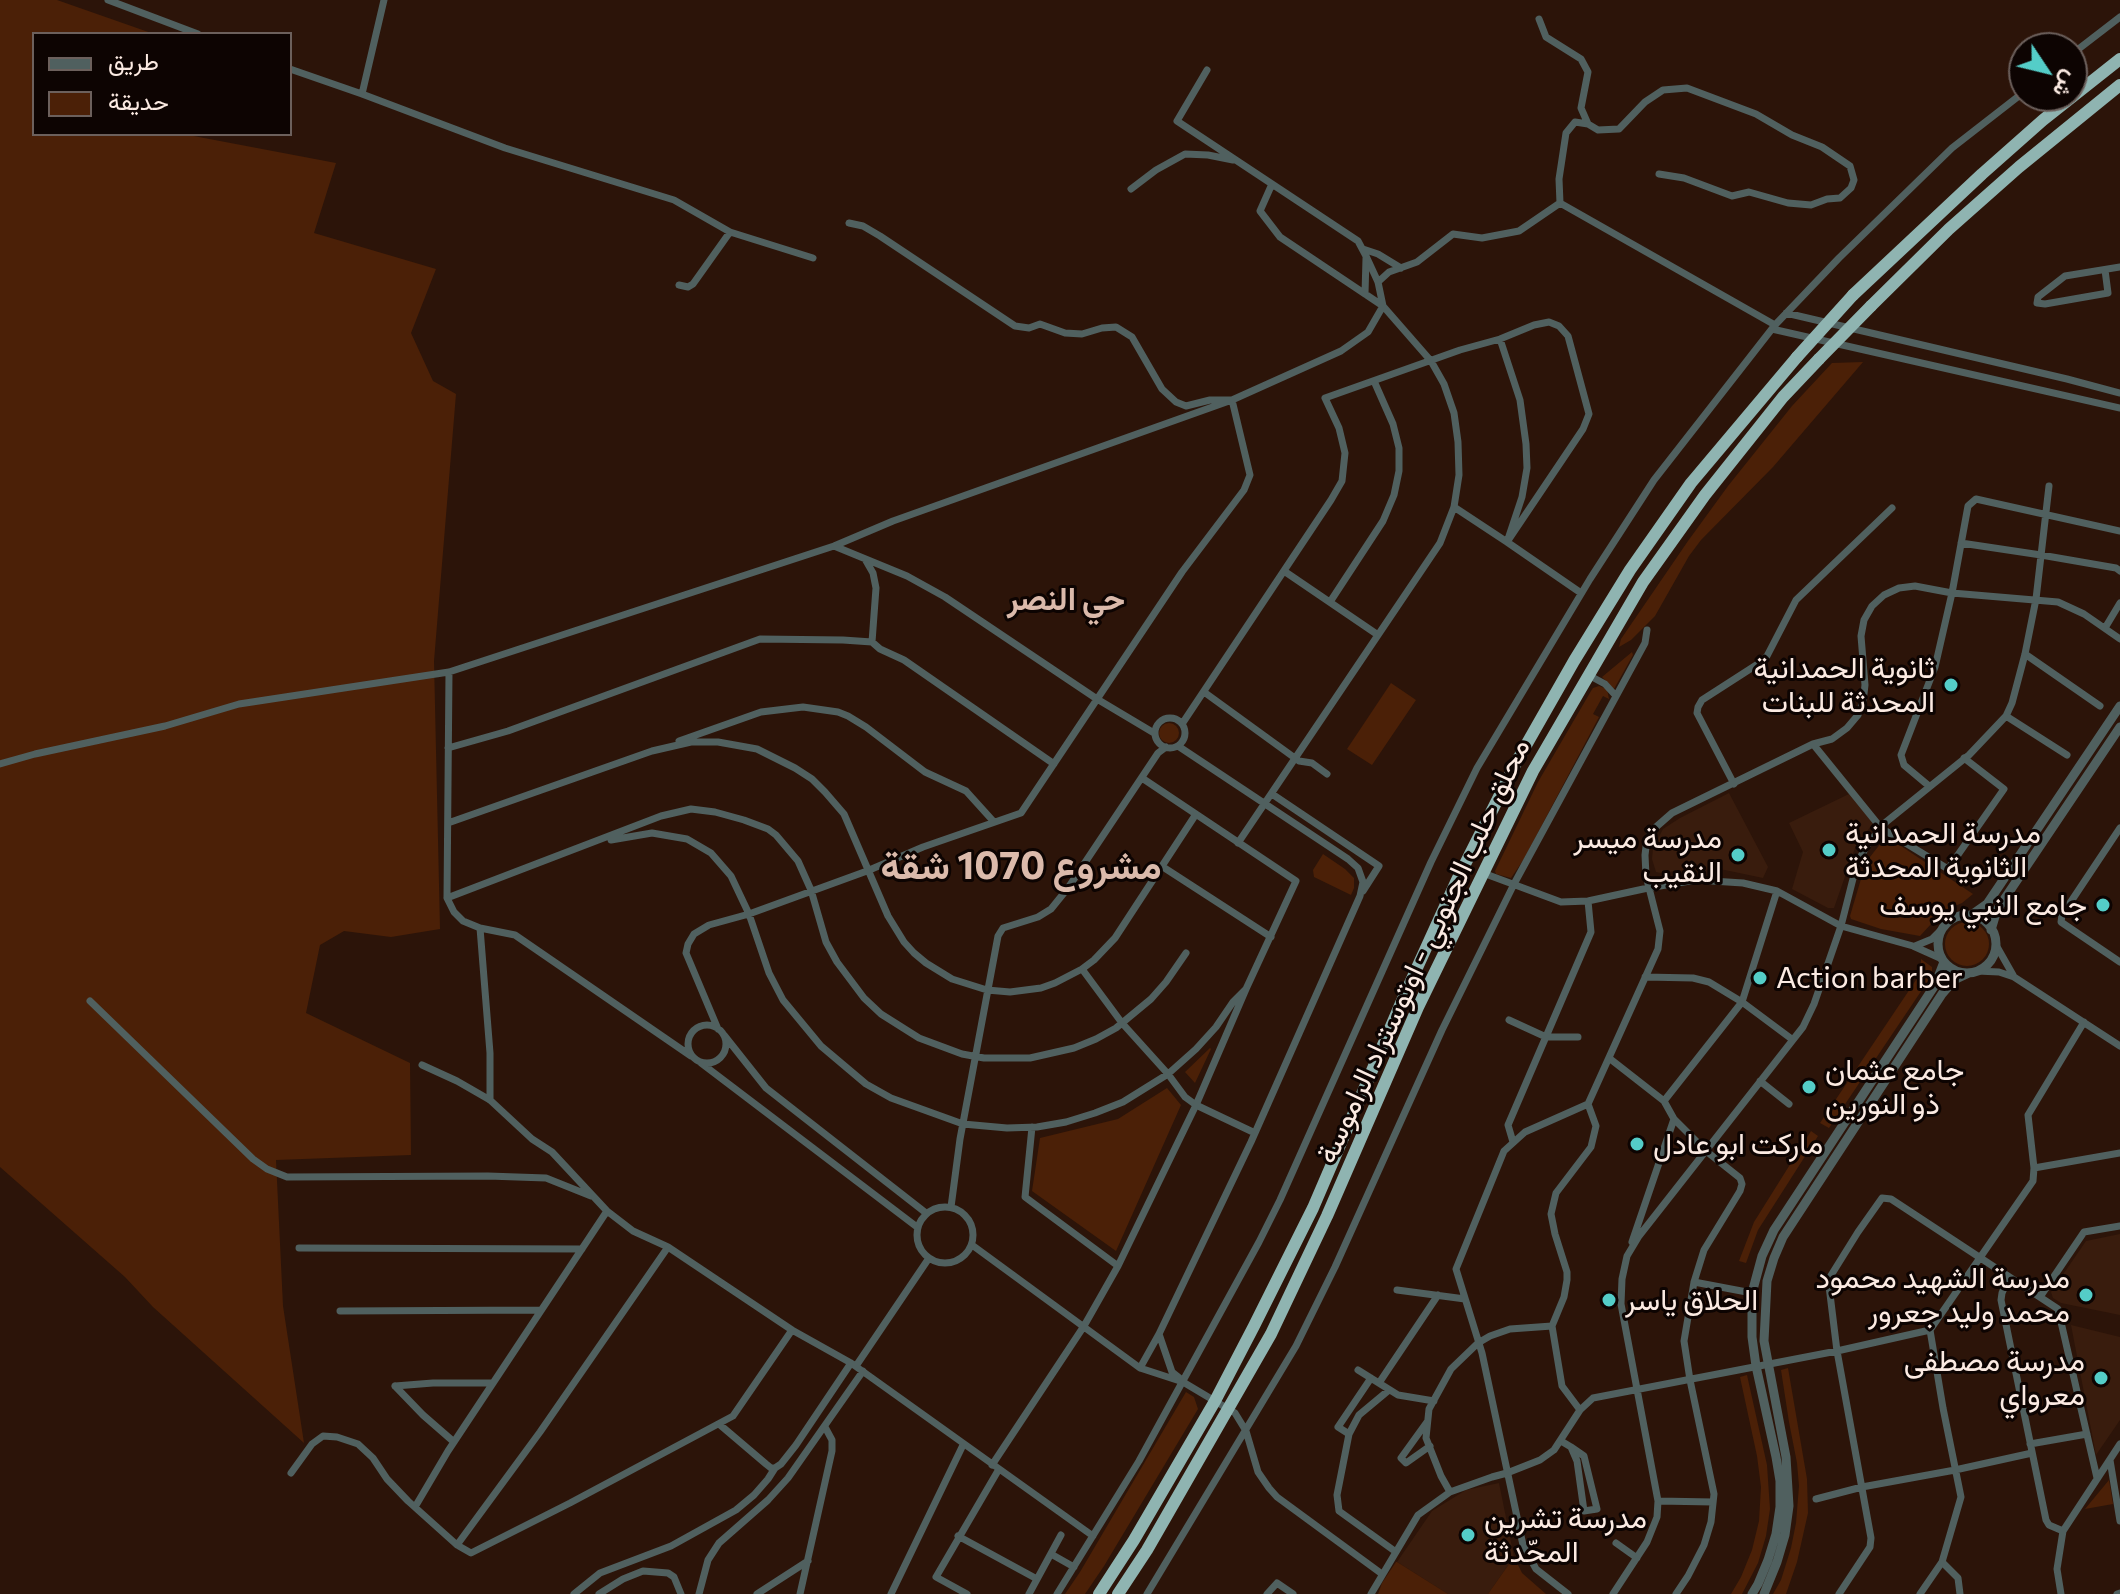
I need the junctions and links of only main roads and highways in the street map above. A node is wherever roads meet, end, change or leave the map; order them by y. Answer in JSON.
{"nodes":[{"id":1,"x":2120,"y":59,"type":"edge"},
{"id":2,"x":2120,"y":85,"type":"edge"},
{"id":3,"x":1099,"y":1594,"type":"edge"},
{"id":4,"x":1118,"y":1594,"type":"edge"}],
"edges":[{"from":1,"to":3,"type":"highway","name":"محلق حلب الجنوبي - اوتوستراد الراموسة","bridge":true},
{"from":2,"to":4,"type":"highway","name":"محلق حلب الجنوبي - اوتوستراد الراموسة","bridge":true}]}
